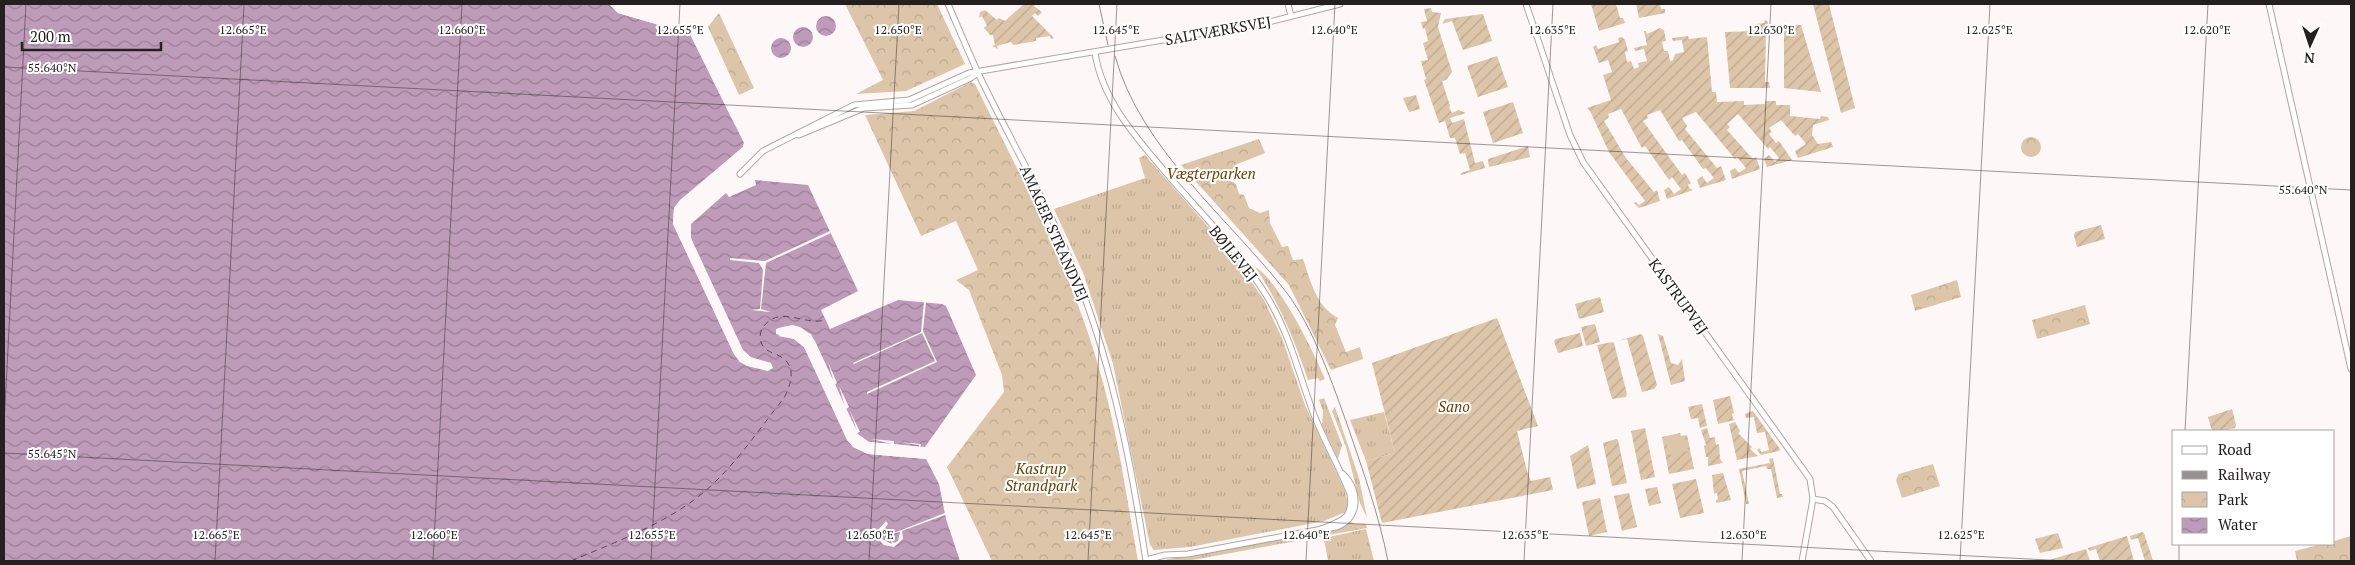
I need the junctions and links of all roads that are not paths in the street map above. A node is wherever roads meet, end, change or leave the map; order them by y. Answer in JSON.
{"nodes":[{"id":1,"x":948,"y":4,"type":"edge"},
{"id":2,"x":1288,"y":4,"type":"edge"},
{"id":3,"x":1340,"y":4,"type":"edge"},
{"id":4,"x":1526,"y":4,"type":"edge"},
{"id":5,"x":2269,"y":4,"type":"edge"},
{"id":6,"x":1291,"y":16,"type":"junction"},
{"id":7,"x":1096,"y":53,"type":"junction"},
{"id":8,"x":978,"y":72,"type":"junction"},
{"id":9,"x":740,"y":174,"type":"dead end"},
{"id":10,"x":2351,"y":369,"type":"edge"},
{"id":11,"x":1813,"y":499,"type":"junction"},
{"id":12,"x":1146,"y":561,"type":"edge"},
{"id":13,"x":1802,"y":561,"type":"edge"},
{"id":14,"x":1871,"y":561,"type":"edge"}],
"edges":[{"from":1,"to":8,"type":"street","name":"AMAGER STRANDVEJ"},
{"from":2,"to":6,"type":"street"},
{"from":3,"to":6,"type":"street","name":"SALTVÆRKSVEJ"},
{"from":4,"to":11,"type":"street","name":"KASTRUPVEJ"},
{"from":5,"to":10,"type":"street"},
{"from":6,"to":7,"type":"street","name":"SALTVÆRKSVEJ"},
{"from":7,"to":8,"type":"street","name":"SALTVÆRKSVEJ"},
{"from":7,"to":12,"type":"street","name":"BØJLEVEJ"},
{"from":8,"to":9,"type":"street"},
{"from":8,"to":12,"type":"street","name":"AMAGER STRANDVEJ"},
{"from":11,"to":13,"type":"street"},
{"from":11,"to":14,"type":"street"}]}
